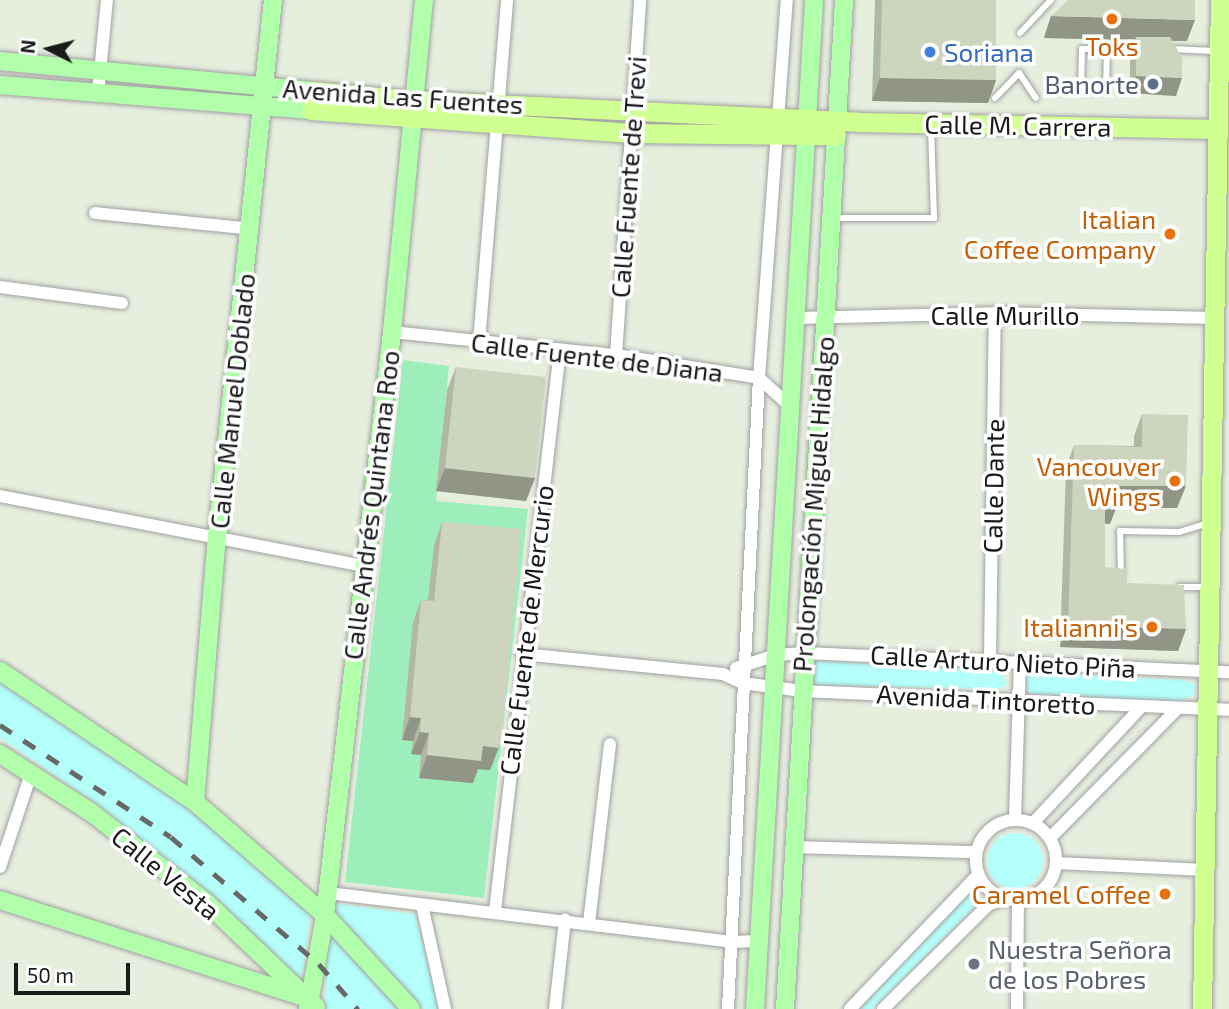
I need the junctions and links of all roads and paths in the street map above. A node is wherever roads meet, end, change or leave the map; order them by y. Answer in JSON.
{"nodes":[{"id":1,"x":107,"y":0,"type":"edge"},
{"id":2,"x":272,"y":0,"type":"edge"},
{"id":3,"x":424,"y":0,"type":"edge"},
{"id":4,"x":507,"y":0,"type":"edge"},
{"id":5,"x":640,"y":0,"type":"edge"},
{"id":6,"x":787,"y":0,"type":"edge"},
{"id":7,"x":814,"y":0,"type":"edge"},
{"id":8,"x":844,"y":0,"type":"edge"},
{"id":9,"x":1051,"y":0,"type":"edge"},
{"id":10,"x":1220,"y":0,"type":"edge"},
{"id":11,"x":1020,"y":33,"type":"dead end"},
{"id":12,"x":1107,"y":49,"type":"junction"},
{"id":13,"x":1144,"y":49,"type":"edge"},
{"id":14,"x":1156,"y":49,"type":"edge"},
{"id":15,"x":1219,"y":51,"type":"junction"},
{"id":16,"x":0,"y":61,"type":"edge"},
{"id":17,"x":100,"y":71,"type":"junction"},
{"id":18,"x":0,"y":85,"type":"edge"},
{"id":19,"x":264,"y":86,"type":"junction"},
{"id":20,"x":98,"y":93,"type":"junction"},
{"id":21,"x":995,"y":98,"type":"dead end"},
{"id":22,"x":1037,"y":98,"type":"dead end"},
{"id":23,"x":311,"y":100,"type":"junction"},
{"id":24,"x":498,"y":103,"type":"junction"},
{"id":25,"x":262,"y":106,"type":"junction"},
{"id":26,"x":411,"y":109,"type":"junction"},
{"id":27,"x":633,"y":112,"type":"junction"},
{"id":28,"x":931,"y":122,"type":"junction"},
{"id":29,"x":496,"y":124,"type":"junction"},
{"id":30,"x":778,"y":128,"type":"junction"},
{"id":31,"x":807,"y":128,"type":"junction"},
{"id":32,"x":837,"y":128,"type":"junction"},
{"id":33,"x":1223,"y":130,"type":"edge"},
{"id":34,"x":631,"y":133,"type":"junction"},
{"id":35,"x":95,"y":213,"type":"dead end"},
{"id":36,"x":831,"y":218,"type":"junction"},
{"id":37,"x":252,"y":229,"type":"junction"},
{"id":38,"x":0,"y":287,"type":"edge"},
{"id":39,"x":122,"y":303,"type":"dead end"},
{"id":40,"x":995,"y":313,"type":"junction"},
{"id":41,"x":796,"y":318,"type":"junction"},
{"id":42,"x":825,"y":318,"type":"junction"},
{"id":43,"x":1214,"y":318,"type":"junction"},
{"id":44,"x":392,"y":332,"type":"junction"},
{"id":45,"x":479,"y":342,"type":"junction"},
{"id":46,"x":560,"y":349,"type":"junction"},
{"id":47,"x":616,"y":355,"type":"junction"},
{"id":48,"x":760,"y":377,"type":"junction"},
{"id":49,"x":790,"y":406,"type":"junction"},
{"id":50,"x":0,"y":496,"type":"edge"},
{"id":51,"x":1211,"y":523,"type":"junction"},
{"id":52,"x":217,"y":537,"type":"junction"},
{"id":53,"x":362,"y":566,"type":"junction"},
{"id":54,"x":1121,"y":586,"type":"edge"},
{"id":55,"x":1172,"y":587,"type":"edge"},
{"id":56,"x":1210,"y":587,"type":"junction"},
{"id":57,"x":805,"y":653,"type":"junction"},
{"id":58,"x":522,"y":654,"type":"junction"},
{"id":59,"x":776,"y":655,"type":"junction"},
{"id":60,"x":990,"y":659,"type":"junction"},
{"id":61,"x":1020,"y":660,"type":"junction"},
{"id":62,"x":743,"y":666,"type":"junction"},
{"id":63,"x":0,"y":671,"type":"edge"},
{"id":64,"x":1209,"y":671,"type":"junction"},
{"id":65,"x":1229,"y":672,"type":"edge"},
{"id":66,"x":723,"y":674,"type":"junction"},
{"id":67,"x":743,"y":683,"type":"junction"},
{"id":68,"x":773,"y":686,"type":"junction"},
{"id":69,"x":802,"y":691,"type":"junction"},
{"id":70,"x":1020,"y":700,"type":"junction"},
{"id":71,"x":1142,"y":706,"type":"junction"},
{"id":72,"x":1177,"y":709,"type":"junction"},
{"id":73,"x":1209,"y":710,"type":"junction"},
{"id":74,"x":1229,"y":710,"type":"edge"},
{"id":75,"x":610,"y":744,"type":"dead end"},
{"id":76,"x":0,"y":754,"type":"edge"},
{"id":77,"x":31,"y":774,"type":"junction"},
{"id":78,"x":195,"y":802,"type":"junction"},
{"id":79,"x":1015,"y":819,"type":"junction"},
{"id":80,"x":1033,"y":823,"type":"junction"},
{"id":81,"x":1050,"y":838,"type":"junction"},
{"id":82,"x":792,"y":847,"type":"junction"},
{"id":83,"x":976,"y":852,"type":"junction"},
{"id":84,"x":1056,"y":863,"type":"junction"},
{"id":85,"x":0,"y":867,"type":"edge"},
{"id":86,"x":1206,"y":870,"type":"junction"},
{"id":87,"x":978,"y":875,"type":"junction"},
{"id":88,"x":328,"y":893,"type":"junction"},
{"id":89,"x":1003,"y":899,"type":"junction"},
{"id":90,"x":0,"y":900,"type":"edge"},
{"id":91,"x":1018,"y":901,"type":"junction"},
{"id":92,"x":422,"y":905,"type":"junction"},
{"id":93,"x":495,"y":911,"type":"junction"},
{"id":94,"x":325,"y":915,"type":"junction"},
{"id":95,"x":565,"y":920,"type":"junction"},
{"id":96,"x":589,"y":923,"type":"junction"},
{"id":97,"x":759,"y":941,"type":"junction"},
{"id":98,"x":730,"y":942,"type":"junction"},
{"id":99,"x":312,"y":1006,"type":"edge"},
{"id":100,"x":411,"y":1009,"type":"edge"},
{"id":101,"x":445,"y":1009,"type":"edge"},
{"id":102,"x":555,"y":1009,"type":"edge"},
{"id":103,"x":728,"y":1009,"type":"edge"},
{"id":104,"x":755,"y":1009,"type":"edge"},
{"id":105,"x":785,"y":1009,"type":"edge"},
{"id":106,"x":850,"y":1009,"type":"edge"},
{"id":107,"x":883,"y":1009,"type":"edge"},
{"id":108,"x":1017,"y":1009,"type":"edge"},
{"id":109,"x":1202,"y":1009,"type":"edge"}],
"edges":[{"from":1,"to":17,"type":"street"},
{"from":2,"to":19,"type":"main road","name":"Calle Manuel Doblado"},
{"from":3,"to":26,"type":"main road","name":"Calle Andrés Quintana Roo"},
{"from":4,"to":24,"type":"street"},
{"from":5,"to":27,"type":"street","name":"Calle Fuente de Trevi"},
{"from":6,"to":30,"type":"street"},
{"from":7,"to":31,"type":"main road","name":"Prolongación Miguel Hidalgo"},
{"from":8,"to":32,"type":"main road","name":"Prolongación Miguel Hidalgo"},
{"from":9,"to":11,"type":"lane"},
{"from":10,"to":15,"type":"main road"},
{"from":12,"to":12,"type":"lane"},
{"from":12,"to":13,"type":"lane"},
{"from":14,"to":15,"type":"lane"},
{"from":15,"to":33,"type":"main road"},
{"from":16,"to":17,"type":"main road","name":"Avenida Las Fuentes"},
{"from":17,"to":19,"type":"main road","name":"Avenida Las Fuentes"},
{"from":17,"to":20,"type":"street"},
{"from":18,"to":20,"type":"main road","name":"Avenida Las Fuentes"},
{"from":19,"to":23,"type":"main road","name":"Avenida Las Fuentes"},
{"from":19,"to":25,"type":"main road","name":"Calle Manuel Doblado"},
{"from":20,"to":25,"type":"main road","name":"Avenida Las Fuentes"},
{"from":21,"to":22,"type":"lane"},
{"from":23,"to":25,"type":"main road","name":"Avenida Las Fuentes"},
{"from":23,"to":26,"type":"main road","name":"Avenida Las Fuentes"},
{"from":24,"to":26,"type":"main road","name":"Avenida Las Fuentes"},
{"from":24,"to":27,"type":"main road","name":"Avenida Las Fuentes"},
{"from":24,"to":29,"type":"street"},
{"from":25,"to":37,"type":"main road","name":"Calle Manuel Doblado"},
{"from":26,"to":29,"type":"main road","name":"Avenida Las Fuentes"},
{"from":26,"to":44,"type":"main road","name":"Calle Andrés Quintana Roo"},
{"from":27,"to":30,"type":"main road","name":"Avenida Las Fuentes"},
{"from":27,"to":34,"type":"street","name":"Calle Fuente de Trevi"},
{"from":28,"to":32,"type":"main road","name":"Calle M. Carrera"},
{"from":28,"to":33,"type":"main road","name":"Calle M. Carrera"},
{"from":28,"to":36,"type":"lane"},
{"from":29,"to":34,"type":"main road","name":"Avenida Las Fuentes"},
{"from":29,"to":45,"type":"street"},
{"from":30,"to":31,"type":"main road","name":"Avenida Las Fuentes"},
{"from":30,"to":34,"type":"main road","name":"Avenida Las Fuentes"},
{"from":30,"to":48,"type":"street"},
{"from":31,"to":32,"type":"main road","name":"Calle M. Carrera"},
{"from":31,"to":41,"type":"main road","name":"Prolongación Miguel Hidalgo"},
{"from":32,"to":36,"type":"main road","name":"Prolongación Miguel Hidalgo"},
{"from":33,"to":43,"type":"main road"},
{"from":34,"to":47,"type":"street","name":"Calle Fuente de Trevi"},
{"from":35,"to":37,"type":"street"},
{"from":36,"to":42,"type":"main road","name":"Prolongación Miguel Hidalgo"},
{"from":37,"to":52,"type":"main road","name":"Calle Manuel Doblado"},
{"from":38,"to":39,"type":"street"},
{"from":40,"to":42,"type":"street","name":"Calle Murillo"},
{"from":40,"to":43,"type":"street","name":"Calle Murillo"},
{"from":40,"to":60,"type":"street","name":"Calle Dante"},
{"from":41,"to":42,"type":"street","name":"Calle Murillo"},
{"from":41,"to":49,"type":"main road","name":"Prolongación Miguel Hidalgo"},
{"from":42,"to":57,"type":"main road","name":"Prolongación Miguel Hidalgo"},
{"from":43,"to":51,"type":"main road"},
{"from":44,"to":45,"type":"street","name":"Calle Fuente de Diana"},
{"from":44,"to":53,"type":"main road","name":"Calle Andrés Quintana Roo"},
{"from":45,"to":46,"type":"street","name":"Calle Fuente de Diana"},
{"from":46,"to":47,"type":"street","name":"Calle Fuente de Diana"},
{"from":46,"to":58,"type":"street","name":"Calle Fuente de Mercurio"},
{"from":47,"to":48,"type":"street","name":"Calle Fuente de Diana"},
{"from":48,"to":49,"type":"street","name":"Calle Fuente de Diana"},
{"from":48,"to":62,"type":"street"},
{"from":49,"to":59,"type":"main road","name":"Prolongación Miguel Hidalgo"},
{"from":50,"to":52,"type":"street"},
{"from":51,"to":54,"type":"lane"},
{"from":51,"to":56,"type":"main road"},
{"from":52,"to":53,"type":"street"},
{"from":52,"to":78,"type":"main road","name":"Calle Manuel Doblado"},
{"from":53,"to":88,"type":"main road","name":"Calle Andrés Quintana Roo"},
{"from":55,"to":56,"type":"lane"},
{"from":56,"to":64,"type":"main road"},
{"from":57,"to":59,"type":"street","name":"Calle Arturo Nieto Piña"},
{"from":57,"to":60,"type":"street","name":"Calle Arturo Nieto Piña"},
{"from":57,"to":69,"type":"main road","name":"Prolongación Miguel Hidalgo"},
{"from":58,"to":66,"type":"street"},
{"from":58,"to":93,"type":"street","name":"Calle Fuente de Mercurio"},
{"from":59,"to":62,"type":"street"},
{"from":59,"to":68,"type":"main road","name":"Prolongación Miguel Hidalgo"},
{"from":60,"to":61,"type":"street","name":"Calle Arturo Nieto Piña"},
{"from":61,"to":64,"type":"street","name":"Calle Arturo Nieto Piña"},
{"from":61,"to":70,"type":"street"},
{"from":62,"to":66,"type":"street"},
{"from":62,"to":67,"type":"street"},
{"from":63,"to":78,"type":"main road"},
{"from":64,"to":65,"type":"street","name":"Calle Arturo Nieto Piña"},
{"from":64,"to":73,"type":"main road"},
{"from":66,"to":67,"type":"street","name":"Avenida Tintoretto"},
{"from":67,"to":68,"type":"street","name":"Avenida Tintoretto"},
{"from":67,"to":98,"type":"street"},
{"from":68,"to":69,"type":"street","name":"Avenida Tintoretto"},
{"from":68,"to":97,"type":"main road","name":"Prolongación Miguel Hidalgo"},
{"from":69,"to":70,"type":"street","name":"Avenida Tintoretto"},
{"from":69,"to":82,"type":"main road","name":"Prolongación Miguel Hidalgo"},
{"from":70,"to":71,"type":"street","name":"Avenida Tintoretto"},
{"from":70,"to":79,"type":"street"},
{"from":71,"to":72,"type":"street","name":"Avenida Tintoretto"},
{"from":71,"to":80,"type":"street"},
{"from":72,"to":73,"type":"street","name":"Avenida Tintoretto"},
{"from":72,"to":81,"type":"street"},
{"from":73,"to":74,"type":"street","name":"Avenida Tintoretto"},
{"from":73,"to":86,"type":"main road"},
{"from":75,"to":96,"type":"street"},
{"from":76,"to":77,"type":"main road","name":"Calle Vesta"},
{"from":77,"to":85,"type":"street"},
{"from":77,"to":99,"type":"main road","name":"Calle Vesta"},
{"from":78,"to":94,"type":"main road"},
{"from":79,"to":80,"type":"street"},
{"from":79,"to":83,"type":"street"},
{"from":80,"to":81,"type":"street"},
{"from":81,"to":84,"type":"street"},
{"from":82,"to":83,"type":"street"},
{"from":82,"to":105,"type":"main road","name":"Prolongación Miguel Hidalgo"},
{"from":83,"to":87,"type":"street"},
{"from":84,"to":86,"type":"street"},
{"from":84,"to":91,"type":"street"},
{"from":86,"to":109,"type":"main road"},
{"from":87,"to":89,"type":"street"},
{"from":87,"to":106,"type":"street"},
{"from":88,"to":92,"type":"street"},
{"from":88,"to":94,"type":"main road","name":"Calle Andrés Quintana Roo"},
{"from":89,"to":91,"type":"street"},
{"from":89,"to":107,"type":"street"},
{"from":90,"to":99,"type":"main road"},
{"from":91,"to":108,"type":"street"},
{"from":92,"to":93,"type":"street"},
{"from":92,"to":101,"type":"street"},
{"from":93,"to":95,"type":"street"},
{"from":94,"to":99,"type":"main road","name":"Calle Andrés Quintana Roo"},
{"from":94,"to":100,"type":"main road"},
{"from":95,"to":96,"type":"street"},
{"from":95,"to":102,"type":"street"},
{"from":96,"to":98,"type":"street"},
{"from":97,"to":98,"type":"street"},
{"from":97,"to":104,"type":"main road","name":"Prolongación Miguel Hidalgo"},
{"from":98,"to":103,"type":"street"}]}
